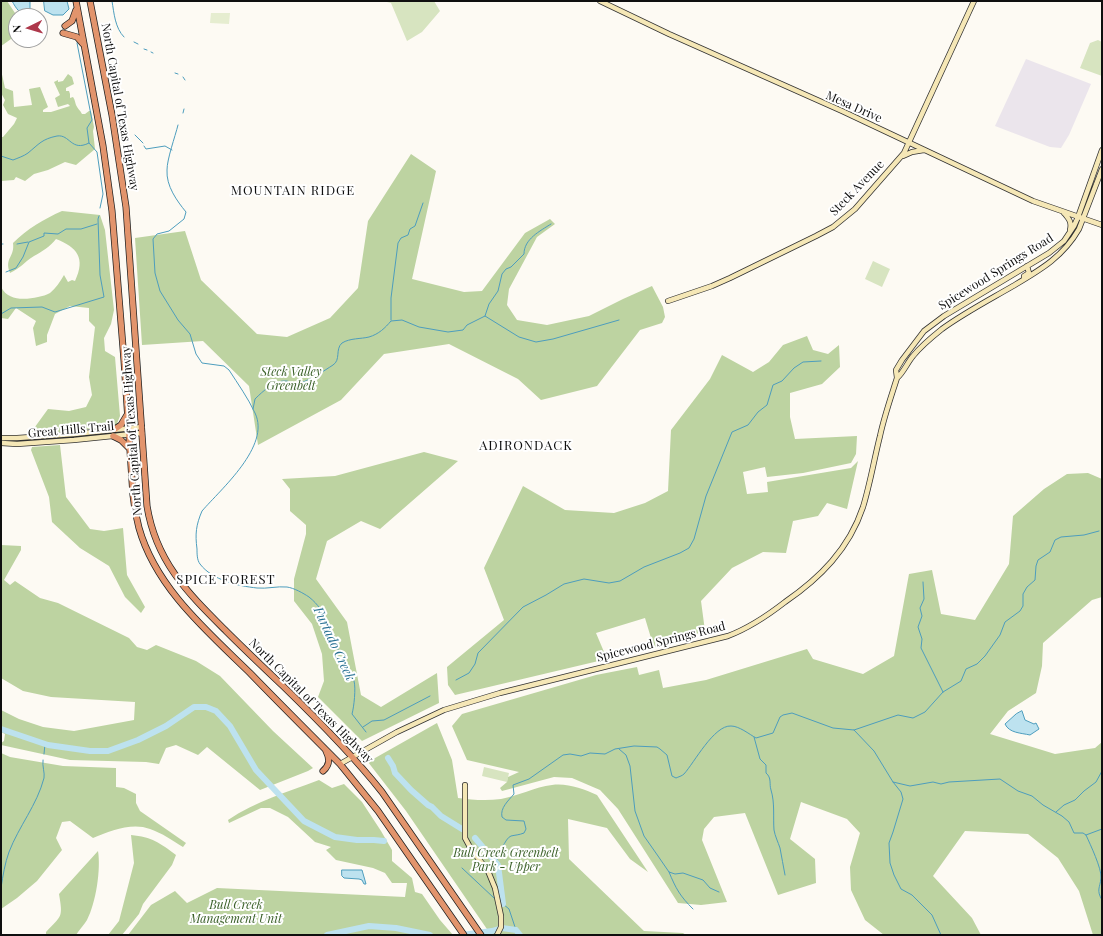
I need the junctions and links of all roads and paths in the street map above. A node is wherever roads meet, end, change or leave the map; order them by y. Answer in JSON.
{"nodes":[{"id":1,"x":76,"y":1,"type":"edge"},
{"id":2,"x":90,"y":1,"type":"edge"},
{"id":3,"x":600,"y":1,"type":"edge"},
{"id":4,"x":974,"y":1,"type":"edge"},
{"id":5,"x":77,"y":8,"type":"junction"},
{"id":6,"x":65,"y":26,"type":"dead end"},
{"id":7,"x":63,"y":33,"type":"dead end"},
{"id":8,"x":85,"y":47,"type":"junction"},
{"id":9,"x":909,"y":143,"type":"junction"},
{"id":10,"x":925,"y":150,"type":"junction"},
{"id":11,"x":1102,"y":150,"type":"edge"},
{"id":12,"x":901,"y":156,"type":"junction"},
{"id":13,"x":1102,"y":169,"type":"edge"},
{"id":14,"x":1064,"y":212,"type":"junction"},
{"id":15,"x":1078,"y":217,"type":"junction"},
{"id":16,"x":1084,"y":219,"type":"junction"},
{"id":17,"x":1102,"y":225,"type":"edge"},
{"id":18,"x":1069,"y":234,"type":"junction"},
{"id":19,"x":1027,"y":266,"type":"junction"},
{"id":20,"x":1024,"y":280,"type":"junction"},
{"id":21,"x":668,"y":301,"type":"dead end"},
{"id":22,"x":937,"y":320,"type":"junction"},
{"id":23,"x":938,"y":332,"type":"junction"},
{"id":24,"x":897,"y":378,"type":"junction"},
{"id":25,"x":127,"y":414,"type":"junction"},
{"id":26,"x":115,"y":429,"type":"junction"},
{"id":27,"x":142,"y":430,"type":"junction"},
{"id":28,"x":129,"y":431,"type":"junction"},
{"id":29,"x":74,"y":434,"type":"junction"},
{"id":30,"x":113,"y":436,"type":"junction"},
{"id":31,"x":1,"y":438,"type":"edge"},
{"id":32,"x":74,"y":440,"type":"junction"},
{"id":33,"x":1,"y":443,"type":"edge"},
{"id":34,"x":130,"y":449,"type":"junction"},
{"id":35,"x":325,"y":749,"type":"junction"},
{"id":36,"x":352,"y":756,"type":"junction"},
{"id":37,"x":340,"y":764,"type":"junction"},
{"id":38,"x":323,"y":771,"type":"dead end"},
{"id":39,"x":465,"y":785,"type":"dead end"},
{"id":40,"x":464,"y":935,"type":"edge"},
{"id":41,"x":481,"y":935,"type":"edge"},
{"id":42,"x":497,"y":935,"type":"edge"}],
"edges":[{"from":1,"to":5,"type":"highway","name":"North Capital of Texas Highway"},
{"from":2,"to":27,"type":"highway","name":"North Capital of Texas Highway"},
{"from":3,"to":9,"type":"street","name":"Mesa Drive"},
{"from":4,"to":9,"type":"street","name":"Steck Avenue"},
{"from":5,"to":6,"type":"highway"},
{"from":5,"to":8,"type":"highway","name":"North Capital of Texas Highway"},
{"from":7,"to":8,"type":"highway"},
{"from":8,"to":25,"type":"highway","name":"North Capital of Texas Highway"},
{"from":9,"to":10,"type":"street","name":"Mesa Drive"},
{"from":9,"to":12,"type":"street","name":"Steck Avenue"},
{"from":10,"to":12,"type":"street"},
{"from":10,"to":14,"type":"street","name":"Mesa Drive"},
{"from":11,"to":15,"type":"street","name":"Spicewood Springs Road"},
{"from":12,"to":21,"type":"street","name":"Steck Avenue"},
{"from":13,"to":16,"type":"street","name":"Spicewood Springs Road"},
{"from":14,"to":15,"type":"street","name":"Mesa Drive"},
{"from":14,"to":18,"type":"street"},
{"from":15,"to":16,"type":"street","name":"Mesa Drive"},
{"from":15,"to":18,"type":"street","name":"Spicewood Springs Road"},
{"from":16,"to":17,"type":"street","name":"Mesa Drive"},
{"from":16,"to":20,"type":"street","name":"Spicewood Springs Road"},
{"from":18,"to":19,"type":"street","name":"Spicewood Springs Road"},
{"from":19,"to":20,"type":"street"},
{"from":19,"to":22,"type":"street","name":"Spicewood Springs Road"},
{"from":20,"to":23,"type":"street","name":"Spicewood Springs Road"},
{"from":22,"to":23,"type":"street"},
{"from":22,"to":24,"type":"street","name":"Spicewood Springs Road"},
{"from":23,"to":24,"type":"street","name":"Spicewood Springs Road"},
{"from":24,"to":36,"type":"street","name":"Spicewood Springs Road"},
{"from":25,"to":26,"type":"highway"},
{"from":25,"to":28,"type":"highway","name":"North Capital of Texas Highway"},
{"from":26,"to":28,"type":"street","name":"Great Hills Trail"},
{"from":26,"to":29,"type":"street","name":"Great Hills Trail"},
{"from":27,"to":28,"type":"street","name":"Great Hills Trail"},
{"from":27,"to":36,"type":"highway","name":"North Capital of Texas Highway"},
{"from":28,"to":30,"type":"street","name":"Great Hills Trail"},
{"from":28,"to":34,"type":"highway","name":"North Capital of Texas Highway"},
{"from":29,"to":31,"type":"street","name":"Great Hills Trail"},
{"from":29,"to":32,"type":"street"},
{"from":30,"to":32,"type":"street","name":"Great Hills Trail"},
{"from":30,"to":34,"type":"highway"},
{"from":32,"to":33,"type":"street","name":"Great Hills Trail"},
{"from":34,"to":35,"type":"highway","name":"North Capital of Texas Highway"},
{"from":35,"to":37,"type":"highway","name":"North Capital of Texas Highway"},
{"from":35,"to":38,"type":"highway"},
{"from":36,"to":37,"type":"street","name":"Spicewood Springs Road"},
{"from":36,"to":41,"type":"highway","name":"North Capital of Texas Highway"},
{"from":37,"to":40,"type":"highway","name":"North Capital of Texas Highway"},
{"from":39,"to":42,"type":"street"}]}
